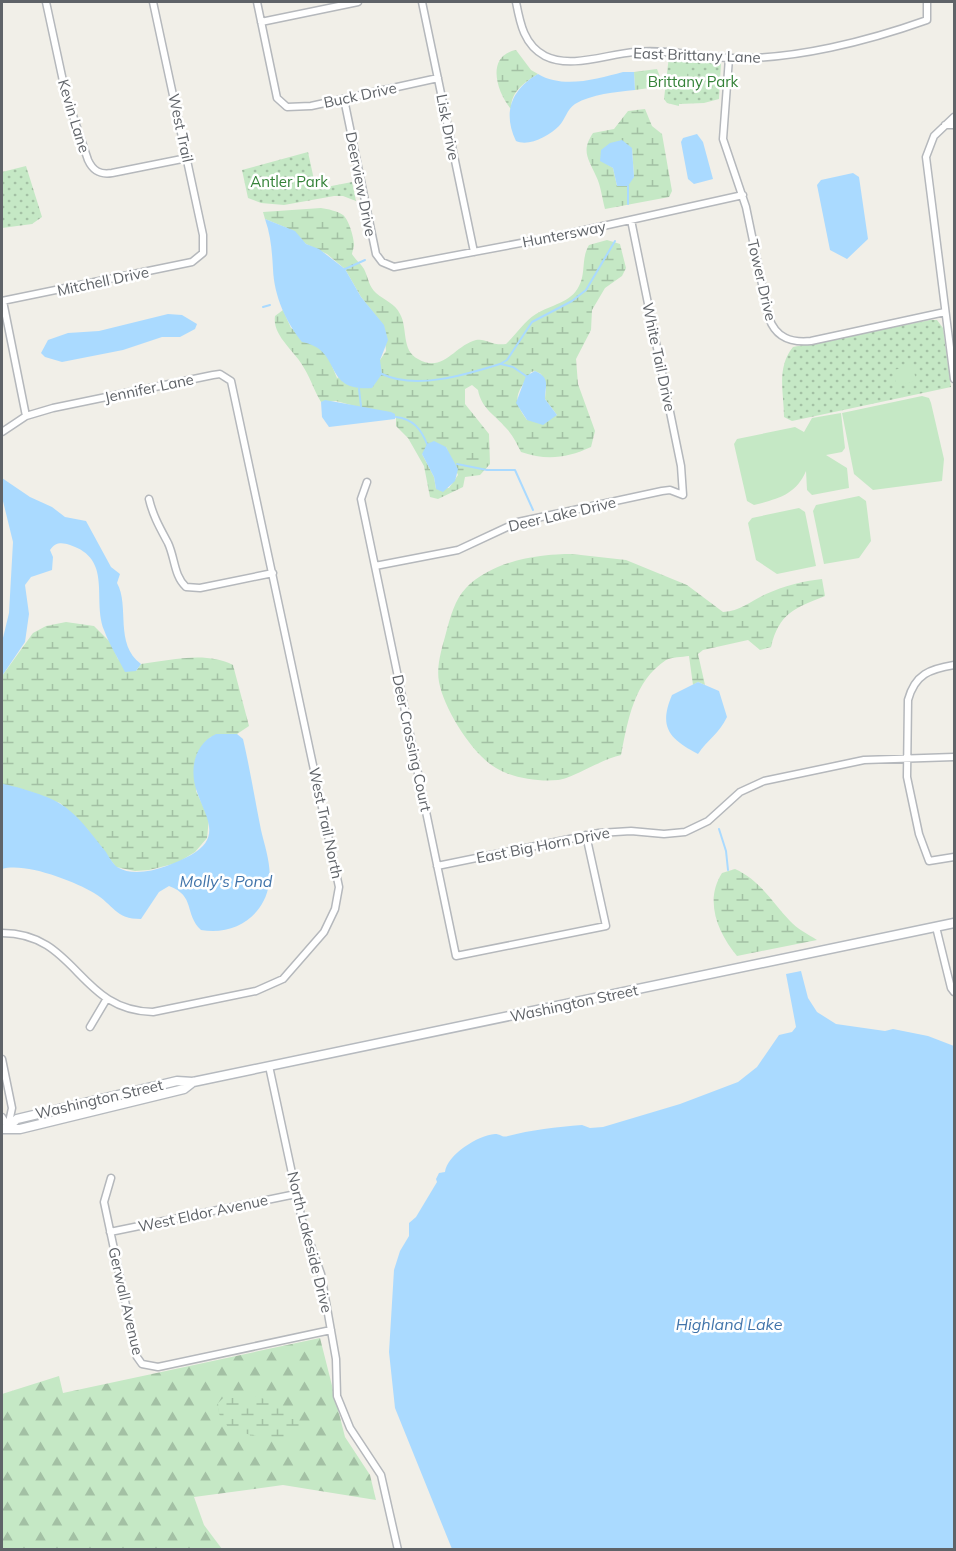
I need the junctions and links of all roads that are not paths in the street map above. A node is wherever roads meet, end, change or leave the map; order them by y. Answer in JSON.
{"nodes":[{"id":1,"x":46,"y":2,"type":"edge"},
{"id":2,"x":153,"y":2,"type":"edge"},
{"id":3,"x":257,"y":2,"type":"edge"},
{"id":4,"x":358,"y":2,"type":"edge"},
{"id":5,"x":422,"y":2,"type":"edge"},
{"id":6,"x":516,"y":2,"type":"edge"},
{"id":7,"x":927,"y":2,"type":"edge"},
{"id":8,"x":261,"y":22,"type":"junction"},
{"id":9,"x":729,"y":58,"type":"junction"},
{"id":10,"x":438,"y":78,"type":"junction"},
{"id":11,"x":344,"y":99,"type":"junction"},
{"id":12,"x":954,"y":117,"type":"edge"},
{"id":13,"x":945,"y":125,"type":"junction"},
{"id":14,"x":954,"y":126,"type":"edge"},
{"id":15,"x":187,"y":158,"type":"junction"},
{"id":16,"x":743,"y":195,"type":"junction"},
{"id":17,"x":631,"y":220,"type":"junction"},
{"id":18,"x":474,"y":252,"type":"junction"},
{"id":19,"x":202,"y":255,"type":"joint"},
{"id":20,"x":386,"y":264,"type":"joint"},
{"id":21,"x":2,"y":301,"type":"edge"},
{"id":22,"x":945,"y":312,"type":"junction"},
{"id":23,"x":954,"y":379,"type":"edge"},
{"id":24,"x":26,"y":416,"type":"junction"},
{"id":25,"x":2,"y":432,"type":"edge"},
{"id":26,"x":247,"y":450,"type":"joint"},
{"id":27,"x":367,"y":482,"type":"dead end"},
{"id":28,"x":683,"y":495,"type":"joint"},
{"id":29,"x":149,"y":499,"type":"dead end"},
{"id":30,"x":375,"y":566,"type":"junction"},
{"id":31,"x":273,"y":573,"type":"junction"},
{"id":32,"x":954,"y":665,"type":"edge"},
{"id":33,"x":907,"y":757,"type":"junction"},
{"id":34,"x":954,"y":757,"type":"edge"},
{"id":35,"x":586,"y":835,"type":"junction"},
{"id":36,"x":954,"y":857,"type":"edge"},
{"id":37,"x":437,"y":866,"type":"junction"},
{"id":38,"x":954,"y":923,"type":"edge"},
{"id":39,"x":936,"y":927,"type":"junction"},
{"id":40,"x":2,"y":933,"type":"edge"},
{"id":41,"x":954,"y":992,"type":"edge"},
{"id":42,"x":106,"y":1000,"type":"junction"},
{"id":43,"x":90,"y":1027,"type":"dead end"},
{"id":44,"x":2,"y":1059,"type":"edge"},
{"id":45,"x":269,"y":1066,"type":"junction"},
{"id":46,"x":2,"y":1117,"type":"edge"},
{"id":47,"x":5,"y":1128,"type":"edge"},
{"id":48,"x":111,"y":1179,"type":"dead end"},
{"id":49,"x":296,"y":1194,"type":"junction"},
{"id":50,"x":110,"y":1232,"type":"junction"},
{"id":51,"x":331,"y":1330,"type":"junction"},
{"id":52,"x":398,"y":1550,"type":"edge"}],
"edges":[{"from":1,"to":15,"type":"street","name":"Kevin Lane"},
{"from":2,"to":15,"type":"street","name":"West Trail"},
{"from":3,"to":8,"type":"street"},
{"from":4,"to":8,"type":"street"},
{"from":5,"to":10,"type":"street","name":"Lisk Drive"},
{"from":6,"to":9,"type":"street","name":"East Brittany Lane"},
{"from":7,"to":9,"type":"street","name":"East Brittany Lane"},
{"from":8,"to":11,"type":"street","name":"Buck Drive"},
{"from":9,"to":16,"type":"street","name":"Tower Drive"},
{"from":10,"to":11,"type":"street","name":"Buck Drive"},
{"from":10,"to":18,"type":"street","name":"Lisk Drive"},
{"from":11,"to":20,"type":"street","name":"Deerview Drive"},
{"from":12,"to":13,"type":"street"},
{"from":13,"to":14,"type":"street"},
{"from":13,"to":22,"type":"street"},
{"from":15,"to":19,"type":"street","name":"West Trail"},
{"from":16,"to":17,"type":"street","name":"Huntersway"},
{"from":16,"to":22,"type":"street","name":"Tower Drive"},
{"from":17,"to":18,"type":"street","name":"Huntersway"},
{"from":17,"to":28,"type":"street","name":"White Tail Drive"},
{"from":18,"to":20,"type":"street","name":"Huntersway"},
{"from":19,"to":21,"type":"street","name":"Mitchell Drive"},
{"from":21,"to":24,"type":"street"},
{"from":22,"to":23,"type":"street"},
{"from":24,"to":25,"type":"street","name":"Jennifer Lane"},
{"from":24,"to":26,"type":"street","name":"Jennifer Lane"},
{"from":26,"to":31,"type":"street","name":"West Trail North"},
{"from":27,"to":30,"type":"street","name":"Deer Crossing Court"},
{"from":28,"to":30,"type":"street","name":"Deer Lake Drive"},
{"from":29,"to":31,"type":"street"},
{"from":30,"to":37,"type":"street","name":"Deer Crossing Court"},
{"from":31,"to":42,"type":"street","name":"West Trail North"},
{"from":32,"to":33,"type":"street"},
{"from":33,"to":34,"type":"street","name":"East Big Horn Drive"},
{"from":33,"to":35,"type":"street","name":"East Big Horn Drive"},
{"from":33,"to":36,"type":"street"},
{"from":35,"to":37,"type":"street","name":"East Big Horn Drive"},
{"from":35,"to":37,"type":"street","name":"Deer Crossing Court"},
{"from":38,"to":39,"type":"main road","name":"Washington Street"},
{"from":39,"to":41,"type":"street"},
{"from":39,"to":45,"type":"main road","name":"Washington Street"},
{"from":40,"to":42,"type":"street","name":"West Trail North"},
{"from":42,"to":43,"type":"street"},
{"from":44,"to":47,"type":"street"},
{"from":45,"to":47,"type":"main road","name":"Washington Street"},
{"from":45,"to":49,"type":"street","name":"North Lakeside Drive"},
{"from":46,"to":47,"type":"street"},
{"from":48,"to":50,"type":"street","name":"Gerwall Avenue"},
{"from":49,"to":50,"type":"street","name":"West Eldor Avenue"},
{"from":49,"to":51,"type":"street","name":"North Lakeside Drive"},
{"from":50,"to":51,"type":"street","name":"Gerwall Avenue"},
{"from":51,"to":52,"type":"street","name":"North Lakeside Drive"}]}
